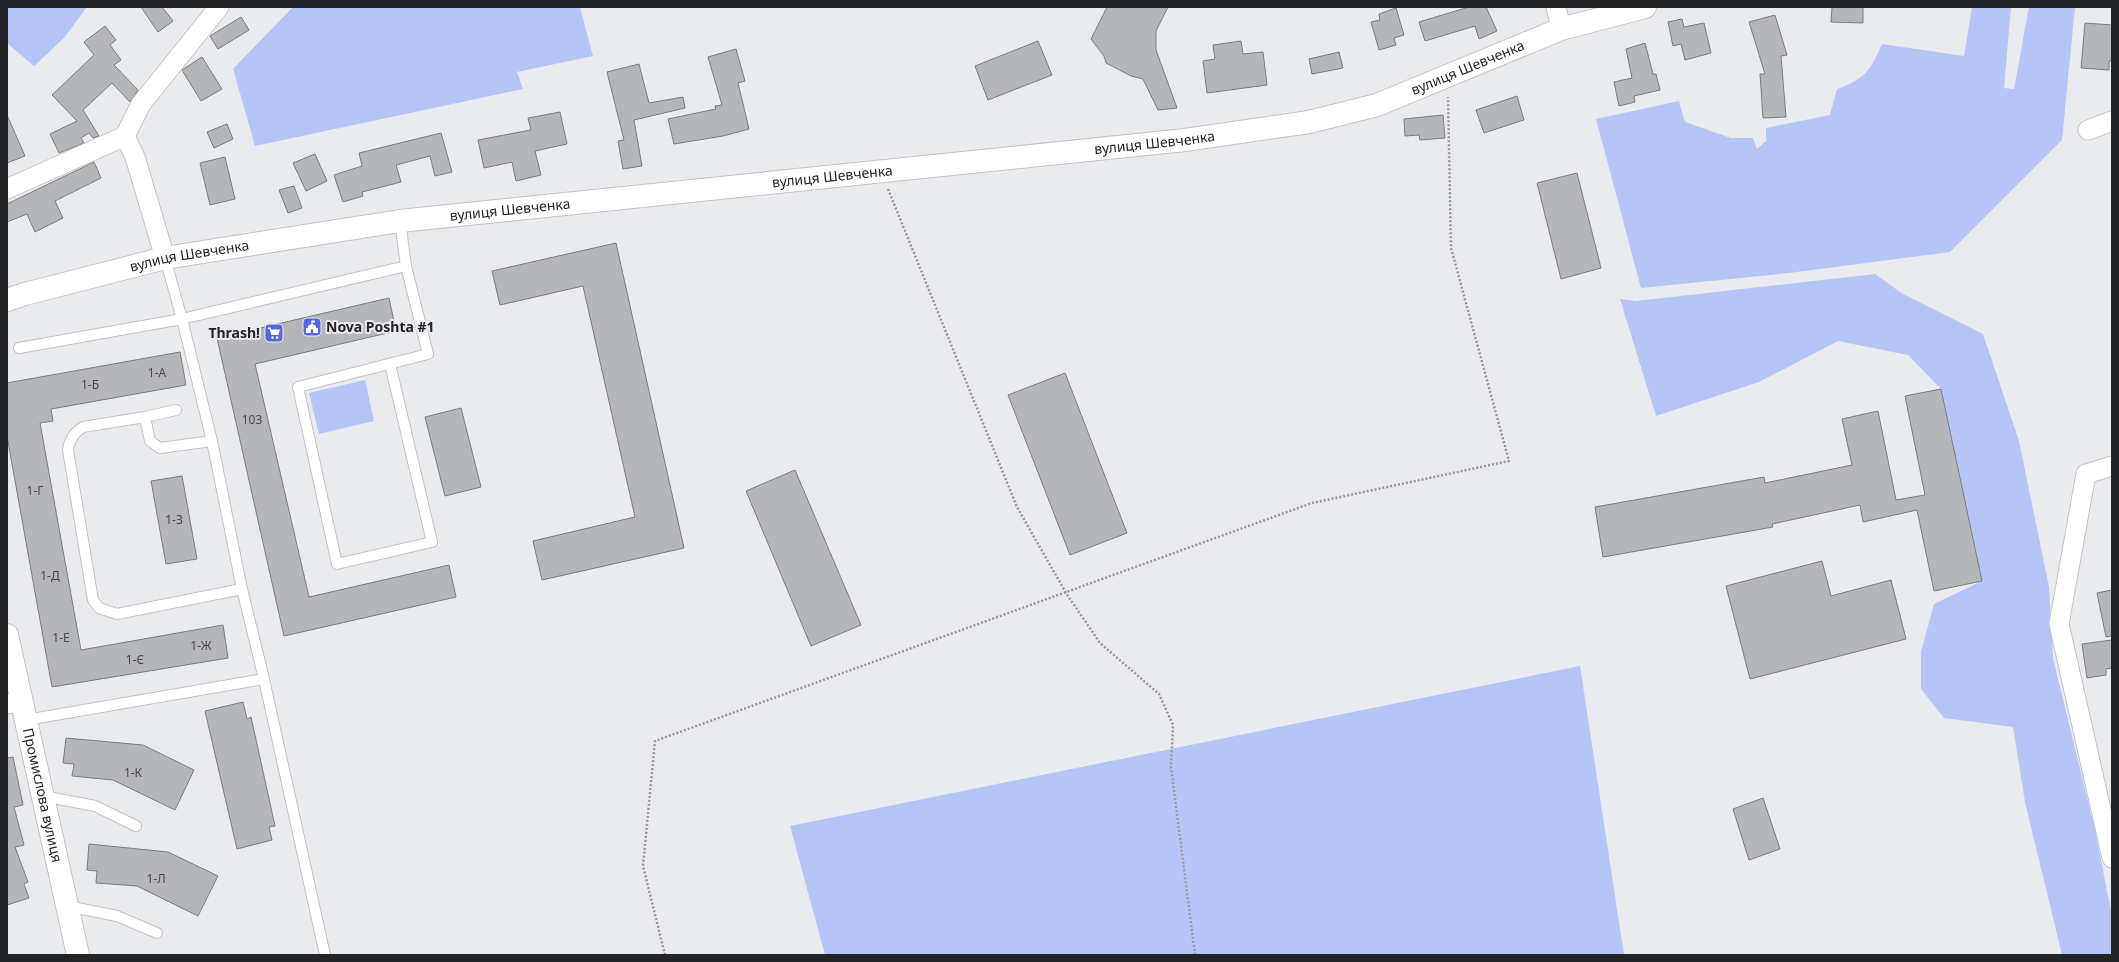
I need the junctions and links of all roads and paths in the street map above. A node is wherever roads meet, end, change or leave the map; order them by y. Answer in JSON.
{"nodes":[{"id":1,"x":219,"y":7,"type":"edge"},
{"id":2,"x":1556,"y":7,"type":"edge"},
{"id":3,"x":1646,"y":7,"type":"edge"},
{"id":4,"x":1561,"y":29,"type":"junction"},
{"id":5,"x":1448,"y":76,"type":"junction"},
{"id":6,"x":2112,"y":121,"type":"edge"},
{"id":7,"x":2088,"y":130,"type":"dead end"},
{"id":8,"x":125,"y":136,"type":"junction"},
{"id":9,"x":881,"y":172,"type":"junction"},
{"id":10,"x":7,"y":189,"type":"edge"},
{"id":11,"x":400,"y":221,"type":"junction"},
{"id":12,"x":165,"y":258,"type":"junction"},
{"id":13,"x":406,"y":266,"type":"junction"},
{"id":14,"x":7,"y":300,"type":"edge"},
{"id":15,"x":182,"y":319,"type":"junction"},
{"id":16,"x":19,"y":348,"type":"dead end"},
{"id":17,"x":390,"y":364,"type":"junction"},
{"id":18,"x":176,"y":410,"type":"dead end"},
{"id":19,"x":145,"y":417,"type":"junction"},
{"id":20,"x":212,"y":441,"type":"junction"},
{"id":21,"x":2112,"y":466,"type":"edge"},
{"id":22,"x":242,"y":589,"type":"junction"},
{"id":23,"x":1066,"y":593,"type":"junction"},
{"id":24,"x":7,"y":635,"type":"edge"},
{"id":25,"x":264,"y":679,"type":"junction"},
{"id":26,"x":18,"y":708,"type":"edge"},
{"id":27,"x":43,"y":796,"type":"junction"},
{"id":28,"x":2109,"y":822,"type":"edge"},
{"id":29,"x":136,"y":826,"type":"dead end"},
{"id":30,"x":2112,"y":858,"type":"edge"},
{"id":31,"x":67,"y":906,"type":"junction"},
{"id":32,"x":157,"y":933,"type":"dead end"},
{"id":33,"x":78,"y":955,"type":"edge"},
{"id":34,"x":325,"y":955,"type":"edge"},
{"id":35,"x":665,"y":955,"type":"edge"},
{"id":36,"x":1195,"y":955,"type":"edge"}],
"edges":[{"from":1,"to":8,"type":"street"},
{"from":2,"to":4,"type":"street"},
{"from":3,"to":4,"type":"street","name":"вулиця Шевченка"},
{"from":4,"to":5,"type":"street","name":"вулиця Шевченка"},
{"from":5,"to":9,"type":"street","name":"вулиця Шевченка"},
{"from":5,"to":23,"type":"path"},
{"from":6,"to":7,"type":"street"},
{"from":8,"to":10,"type":"street"},
{"from":8,"to":12,"type":"street"},
{"from":9,"to":11,"type":"street","name":"вулиця Шевченка"},
{"from":9,"to":23,"type":"path"},
{"from":11,"to":12,"type":"street","name":"вулиця Шевченка"},
{"from":11,"to":13,"type":"lane"},
{"from":12,"to":14,"type":"street","name":"вулиця Шевченка"},
{"from":12,"to":15,"type":"lane"},
{"from":13,"to":15,"type":"lane"},
{"from":13,"to":17,"type":"lane"},
{"from":15,"to":16,"type":"lane"},
{"from":15,"to":20,"type":"lane"},
{"from":17,"to":17,"type":"lane"},
{"from":18,"to":19,"type":"lane"},
{"from":19,"to":20,"type":"lane"},
{"from":19,"to":22,"type":"lane"},
{"from":20,"to":22,"type":"lane"},
{"from":21,"to":28,"type":"street"},
{"from":22,"to":25,"type":"lane"},
{"from":23,"to":35,"type":"path"},
{"from":23,"to":36,"type":"path"},
{"from":24,"to":26,"type":"street","name":"Промислова вулиця"},
{"from":25,"to":26,"type":"lane"},
{"from":25,"to":34,"type":"lane"},
{"from":26,"to":27,"type":"street","name":"Промислова вулиця"},
{"from":27,"to":29,"type":"lane"},
{"from":27,"to":31,"type":"street","name":"Промислова вулиця"},
{"from":28,"to":30,"type":"street"},
{"from":31,"to":32,"type":"lane"},
{"from":31,"to":33,"type":"street","name":"Промислова вулиця"}]}
